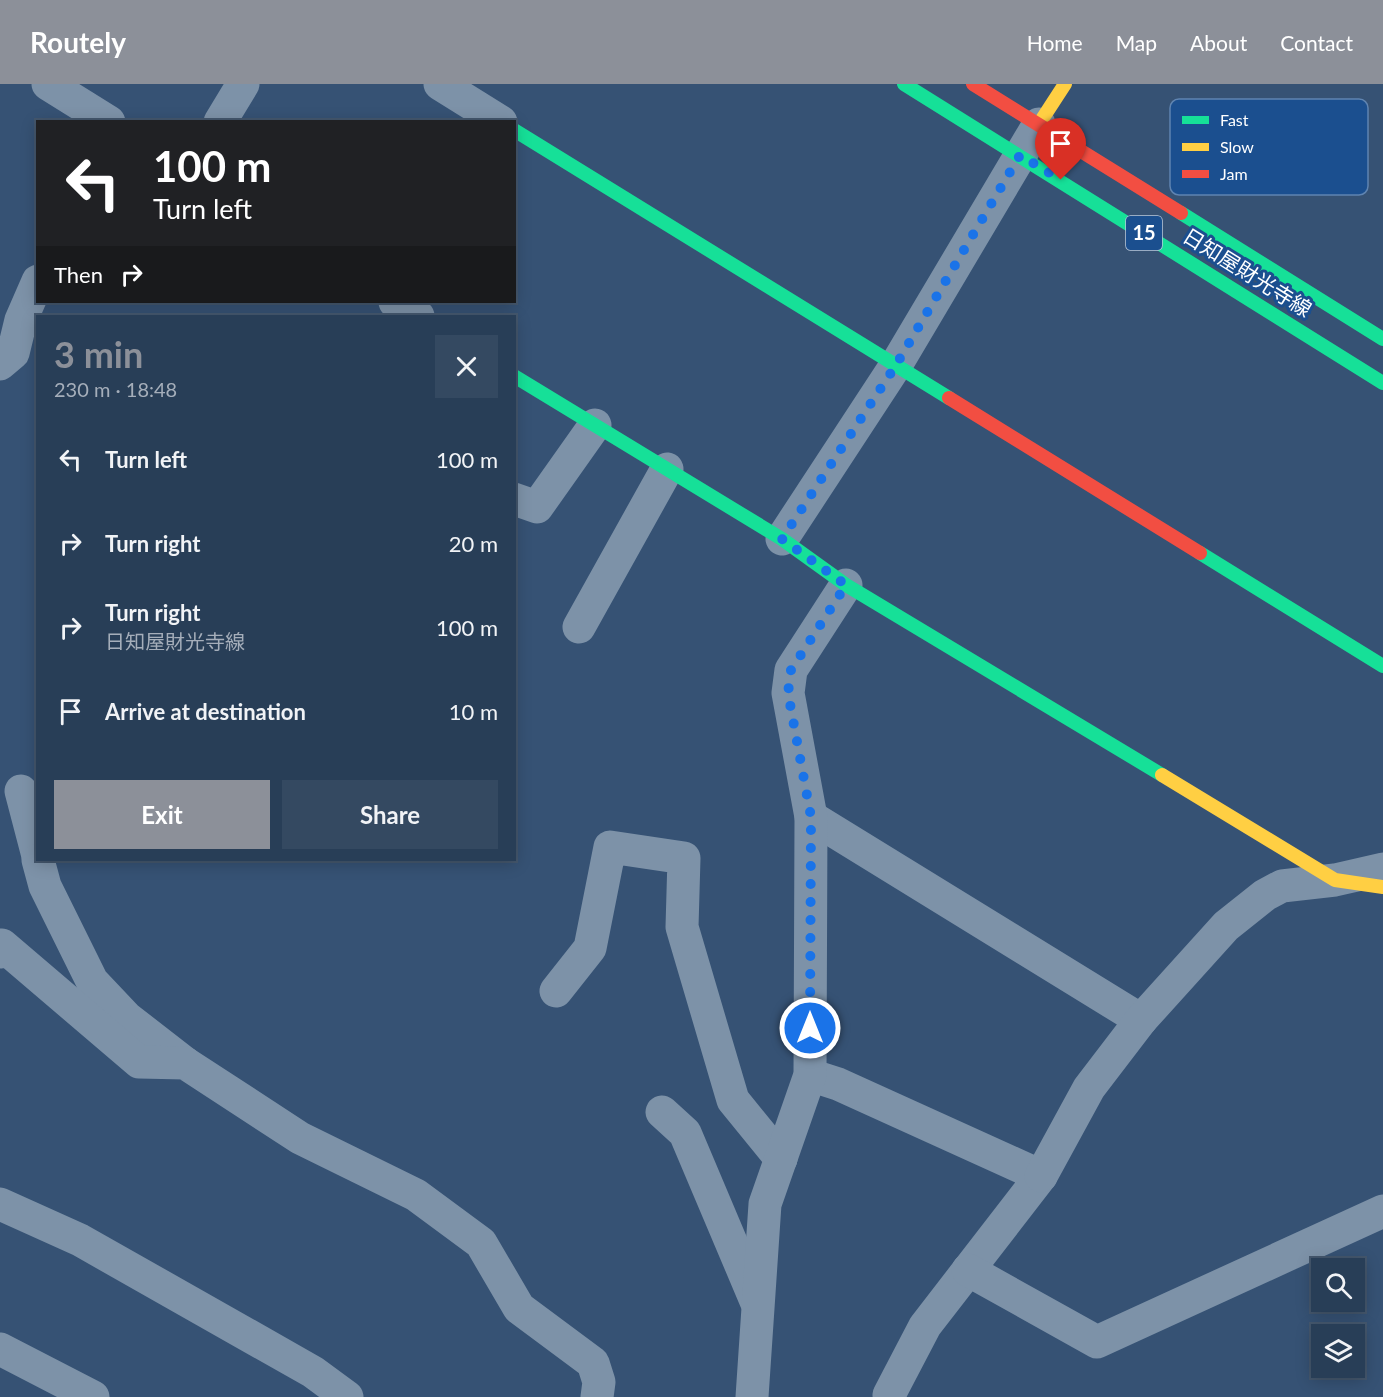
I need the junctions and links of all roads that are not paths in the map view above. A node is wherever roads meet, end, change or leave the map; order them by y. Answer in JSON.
{"nodes":[{"id":1,"x":48,"y":84,"type":"edge"},
{"id":2,"x":243,"y":84,"type":"edge"},
{"id":3,"x":440,"y":84,"type":"edge"},
{"id":4,"x":904,"y":84,"type":"edge"},
{"id":5,"x":973,"y":84,"type":"edge"},
{"id":6,"x":1065,"y":84,"type":"edge"},
{"id":7,"x":104,"y":120,"type":"edge"},
{"id":8,"x":221,"y":120,"type":"edge"},
{"id":9,"x":498,"y":120,"type":"edge"},
{"id":10,"x":1039,"y":124,"type":"junction"},
{"id":11,"x":516,"y":131,"type":"edge"},
{"id":12,"x":1020,"y":155,"type":"junction"},
{"id":13,"x":36,"y":286,"type":"edge"},
{"id":14,"x":397,"y":303,"type":"edge"},
{"id":15,"x":416,"y":315,"type":"edge"},
{"id":16,"x":1383,"y":339,"type":"edge"},
{"id":17,"x":0,"y":364,"type":"edge"},
{"id":18,"x":896,"y":365,"type":"junction"},
{"id":19,"x":516,"y":377,"type":"edge"},
{"id":20,"x":1383,"y":383,"type":"edge"},
{"id":21,"x":595,"y":425,"type":"junction"},
{"id":22,"x":667,"y":469,"type":"junction"},
{"id":23,"x":516,"y":500,"type":"edge"},
{"id":24,"x":782,"y":539,"type":"junction"},
{"id":25,"x":846,"y":585,"type":"junction"},
{"id":26,"x":579,"y":627,"type":"dead end"},
{"id":27,"x":1383,"y":666,"type":"edge"},
{"id":28,"x":20,"y":792,"type":"edge"},
{"id":29,"x":811,"y":817,"type":"junction"},
{"id":30,"x":36,"y":851,"type":"edge"},
{"id":31,"x":39,"y":861,"type":"edge"},
{"id":32,"x":1383,"y":869,"type":"edge"},
{"id":33,"x":1335,"y":880,"type":"junction"},
{"id":34,"x":1383,"y":887,"type":"edge"},
{"id":35,"x":0,"y":952,"type":"edge"},
{"id":36,"x":556,"y":991,"type":"dead end"},
{"id":37,"x":1141,"y":1020,"type":"junction"},
{"id":38,"x":186,"y":1063,"type":"junction"},
{"id":39,"x":810,"y":1075,"type":"junction"},
{"id":40,"x":662,"y":1112,"type":"dead end"},
{"id":41,"x":781,"y":1159,"type":"junction"},
{"id":42,"x":1041,"y":1176,"type":"junction"},
{"id":43,"x":0,"y":1204,"type":"edge"},
{"id":44,"x":1383,"y":1211,"type":"edge"},
{"id":45,"x":968,"y":1270,"type":"junction"},
{"id":46,"x":759,"y":1308,"type":"junction"},
{"id":47,"x":0,"y":1349,"type":"edge"},
{"id":48,"x":889,"y":1395,"type":"dead end"},
{"id":49,"x":93,"y":1397,"type":"edge"},
{"id":50,"x":347,"y":1397,"type":"edge"},
{"id":51,"x":597,"y":1397,"type":"edge"},
{"id":52,"x":752,"y":1397,"type":"edge"}],
"edges":[{"from":1,"to":7,"type":"street"},
{"from":2,"to":8,"type":"street"},
{"from":3,"to":9,"type":"street"},
{"from":4,"to":12,"type":"street","name":"日知屋財光寺線","number":"15"},
{"from":5,"to":10,"type":"street","name":"日知屋財光寺線","number":"15"},
{"from":6,"to":10,"type":"street"},
{"from":10,"to":12,"type":"street"},
{"from":10,"to":16,"type":"street","name":"日知屋財光寺線","number":"15"},
{"from":11,"to":18,"type":"street"},
{"from":12,"to":18,"type":"street"},
{"from":12,"to":20,"type":"street","name":"日知屋財光寺線","number":"15"},
{"from":13,"to":17,"type":"street"},
{"from":14,"to":15,"type":"street"},
{"from":18,"to":24,"type":"street"},
{"from":18,"to":27,"type":"street"},
{"from":19,"to":21,"type":"street"},
{"from":21,"to":22,"type":"street"},
{"from":21,"to":23,"type":"street"},
{"from":22,"to":24,"type":"street"},
{"from":22,"to":26,"type":"street"},
{"from":24,"to":25,"type":"street"},
{"from":25,"to":29,"type":"street"},
{"from":25,"to":33,"type":"street"},
{"from":28,"to":30,"type":"street"},
{"from":29,"to":37,"type":"street"},
{"from":29,"to":39,"type":"street"},
{"from":31,"to":38,"type":"street"},
{"from":32,"to":33,"type":"street"},
{"from":33,"to":34,"type":"street"},
{"from":33,"to":37,"type":"street"},
{"from":35,"to":38,"type":"street"},
{"from":36,"to":41,"type":"street"},
{"from":37,"to":42,"type":"street"},
{"from":38,"to":51,"type":"street"},
{"from":39,"to":41,"type":"street"},
{"from":39,"to":42,"type":"street"},
{"from":40,"to":46,"type":"street"},
{"from":41,"to":46,"type":"street"},
{"from":42,"to":45,"type":"street"},
{"from":43,"to":50,"type":"street"},
{"from":44,"to":45,"type":"street"},
{"from":45,"to":48,"type":"street"},
{"from":46,"to":52,"type":"street"},
{"from":47,"to":49,"type":"street"}]}
